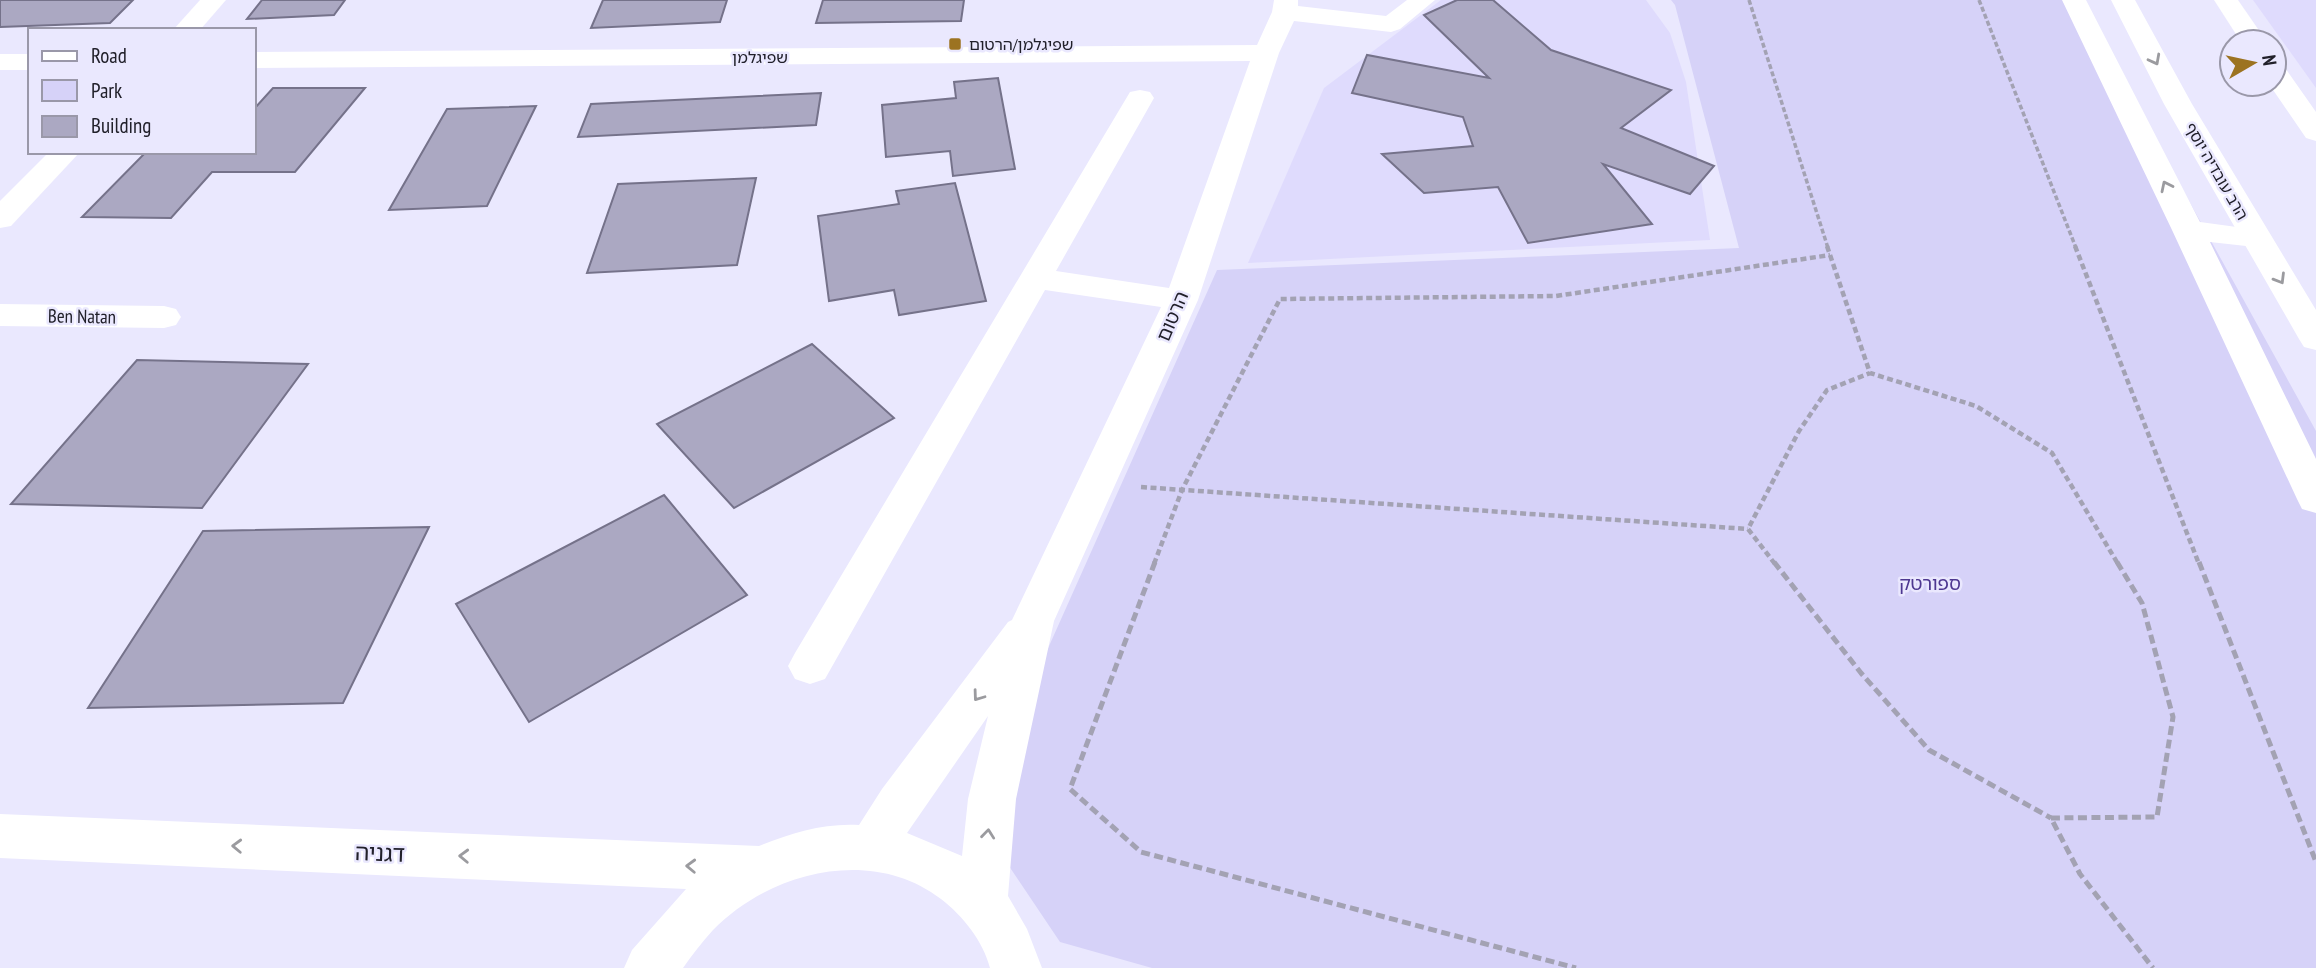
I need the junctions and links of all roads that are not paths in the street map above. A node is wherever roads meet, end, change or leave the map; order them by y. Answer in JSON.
{"nodes":[{"id":1,"x":214,"y":0,"type":"edge"},
{"id":2,"x":1423,"y":0,"type":"edge"},
{"id":3,"x":2074,"y":0,"type":"edge"},
{"id":4,"x":2123,"y":0,"type":"edge"},
{"id":5,"x":2226,"y":0,"type":"edge"},
{"id":6,"x":1286,"y":6,"type":"edge"},
{"id":7,"x":188,"y":28,"type":"edge"},
{"id":8,"x":2245,"y":28,"type":"edge"},
{"id":9,"x":1266,"y":53,"type":"junction"},
{"id":10,"x":256,"y":60,"type":"edge"},
{"id":11,"x":0,"y":62,"type":"edge"},
{"id":12,"x":28,"y":62,"type":"edge"},
{"id":13,"x":2288,"y":90,"type":"edge"},
{"id":14,"x":1140,"y":99,"type":"dead end"},
{"id":15,"x":2314,"y":126,"type":"edge"},
{"id":16,"x":64,"y":154,"type":"edge"},
{"id":17,"x":0,"y":219,"type":"edge"},
{"id":18,"x":2188,"y":230,"type":"junction"},
{"id":19,"x":2255,"y":238,"type":"junction"},
{"id":20,"x":1036,"y":278,"type":"junction"},
{"id":21,"x":1181,"y":300,"type":"junction"},
{"id":22,"x":0,"y":315,"type":"edge"},
{"id":23,"x":164,"y":317,"type":"dead end"},
{"id":24,"x":2316,"y":340,"type":"edge"},
{"id":25,"x":2316,"y":499,"type":"edge"},
{"id":26,"x":1033,"y":621,"type":"junction"},
{"id":27,"x":810,"y":666,"type":"dead end"},
{"id":28,"x":0,"y":836,"type":"edge"},
{"id":29,"x":872,"y":847,"type":"junction"},
{"id":30,"x":759,"y":869,"type":"junction"},
{"id":31,"x":982,"y":902,"type":"junction"},
{"id":32,"x":1025,"y":965,"type":"edge"},
{"id":33,"x":650,"y":968,"type":"edge"}],
"edges":[{"from":1,"to":7,"type":"street"},
{"from":2,"to":6,"type":"street"},
{"from":18,"to":3,"type":"street","one_way":true},
{"from":4,"to":19,"type":"street","name":"הרב עובדיה יוסף","one_way":true},
{"from":5,"to":8,"type":"street"},
{"from":6,"to":9,"type":"street","name":"הרטום"},
{"from":9,"to":10,"type":"street","name":"שפיגלמן"},
{"from":9,"to":21,"type":"street","name":"הרטום"},
{"from":11,"to":12,"type":"street"},
{"from":13,"to":15,"type":"street"},
{"from":14,"to":20,"type":"street"},
{"from":16,"to":17,"type":"street"},
{"from":18,"to":19,"type":"street"},
{"from":18,"to":25,"type":"street"},
{"from":19,"to":24,"type":"street","name":"הרב עובדיה יוסף","one_way":true},
{"from":20,"to":21,"type":"street"},
{"from":20,"to":27,"type":"street"},
{"from":21,"to":26,"type":"street","name":"הרטום"},
{"from":22,"to":23,"type":"street","name":"Ben Natan"},
{"from":26,"to":29,"type":"street","name":"הרטום","one_way":true},
{"from":31,"to":26,"type":"street","name":"הרטום","one_way":true},
{"from":30,"to":28,"type":"street","name":"דגניה","one_way":true},
{"from":29,"to":30,"type":"street"},
{"from":29,"to":31,"type":"street"},
{"from":30,"to":33,"type":"street"},
{"from":31,"to":32,"type":"street"}]}
